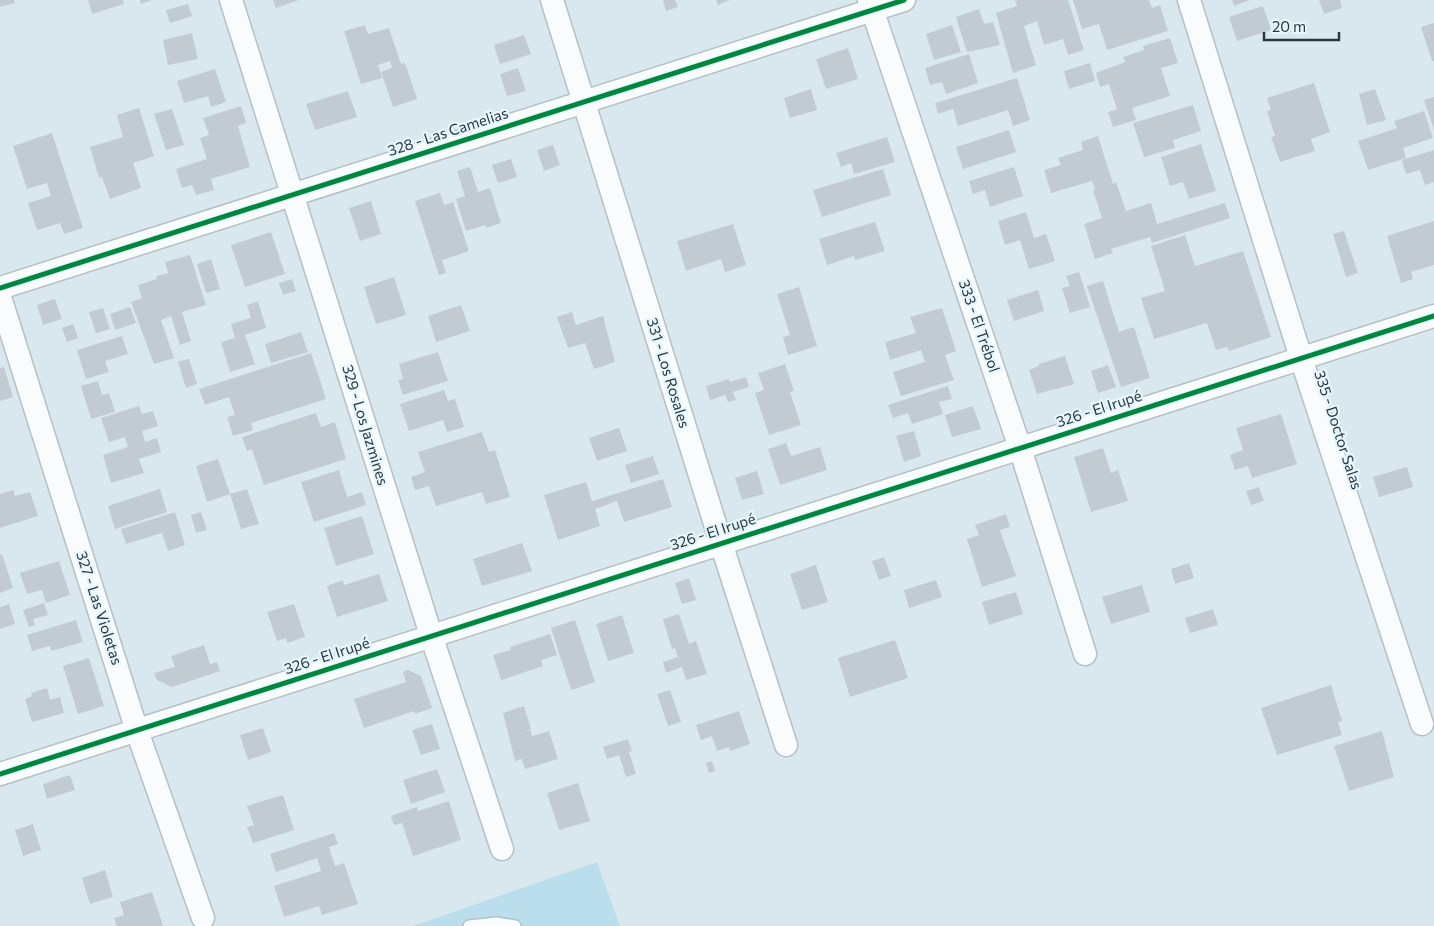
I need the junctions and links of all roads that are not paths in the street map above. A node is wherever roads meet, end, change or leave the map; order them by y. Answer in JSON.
{"nodes":[{"id":1,"x":231,"y":0,"type":"edge"},
{"id":2,"x":552,"y":0,"type":"edge"},
{"id":3,"x":904,"y":0,"type":"edge"},
{"id":4,"x":1189,"y":0,"type":"edge"},
{"id":5,"x":871,"y":5,"type":"edge"},
{"id":6,"x":585,"y":101,"type":"junction"},
{"id":7,"x":293,"y":194,"type":"junction"},
{"id":8,"x":0,"y":288,"type":"edge"},
{"id":9,"x":0,"y":297,"type":"edge"},
{"id":10,"x":1434,"y":316,"type":"edge"},
{"id":11,"x":1301,"y":358,"type":"junction"},
{"id":12,"x":1020,"y":448,"type":"junction"},
{"id":13,"x":720,"y":543,"type":"junction"},
{"id":14,"x":431,"y":635,"type":"junction"},
{"id":15,"x":1085,"y":654,"type":"dead end"},
{"id":16,"x":1422,"y":724,"type":"dead end"},
{"id":17,"x":138,"y":731,"type":"junction"},
{"id":18,"x":786,"y":745,"type":"dead end"},
{"id":19,"x":0,"y":774,"type":"edge"},
{"id":20,"x":502,"y":849,"type":"dead end"},
{"id":21,"x":203,"y":918,"type":"dead end"},
{"id":22,"x":469,"y":926,"type":"edge"},
{"id":23,"x":515,"y":926,"type":"edge"}],
"edges":[{"from":1,"to":7,"type":"street","name":"329 - Los Jazmines"},
{"from":2,"to":6,"type":"street","name":"331 - Los Rosales"},
{"from":3,"to":5,"type":"street","name":"328 - Las Camelias"},
{"from":4,"to":11,"type":"street","name":"335 - Doctor Salas"},
{"from":5,"to":6,"type":"street","name":"328 - Las Camelias"},
{"from":5,"to":12,"type":"street","name":"333 - El Trébol"},
{"from":6,"to":7,"type":"street","name":"328 - Las Camelias"},
{"from":6,"to":13,"type":"street","name":"331 - Los Rosales"},
{"from":7,"to":8,"type":"street","name":"328 - Las Camelias"},
{"from":7,"to":14,"type":"street","name":"329 - Los Jazmines"},
{"from":9,"to":17,"type":"street","name":"327 - Las Violetas"},
{"from":10,"to":11,"type":"street","name":"326 - El Irupé"},
{"from":11,"to":12,"type":"street","name":"326 - El Irupé"},
{"from":11,"to":16,"type":"street","name":"335 - Doctor Salas"},
{"from":12,"to":13,"type":"street","name":"326 - El Irupé"},
{"from":12,"to":15,"type":"street","name":"333 - El Trébol"},
{"from":13,"to":14,"type":"street","name":"326 - El Irupé"},
{"from":13,"to":18,"type":"street","name":"331 - Los Rosales"},
{"from":14,"to":17,"type":"street","name":"326 - El Irupé"},
{"from":14,"to":20,"type":"street","name":"329 - Los Jazmines"},
{"from":17,"to":19,"type":"street","name":"326 - El Irupé"},
{"from":17,"to":21,"type":"street","name":"327 - Las Violetas"},
{"from":22,"to":23,"type":"lane"}]}
